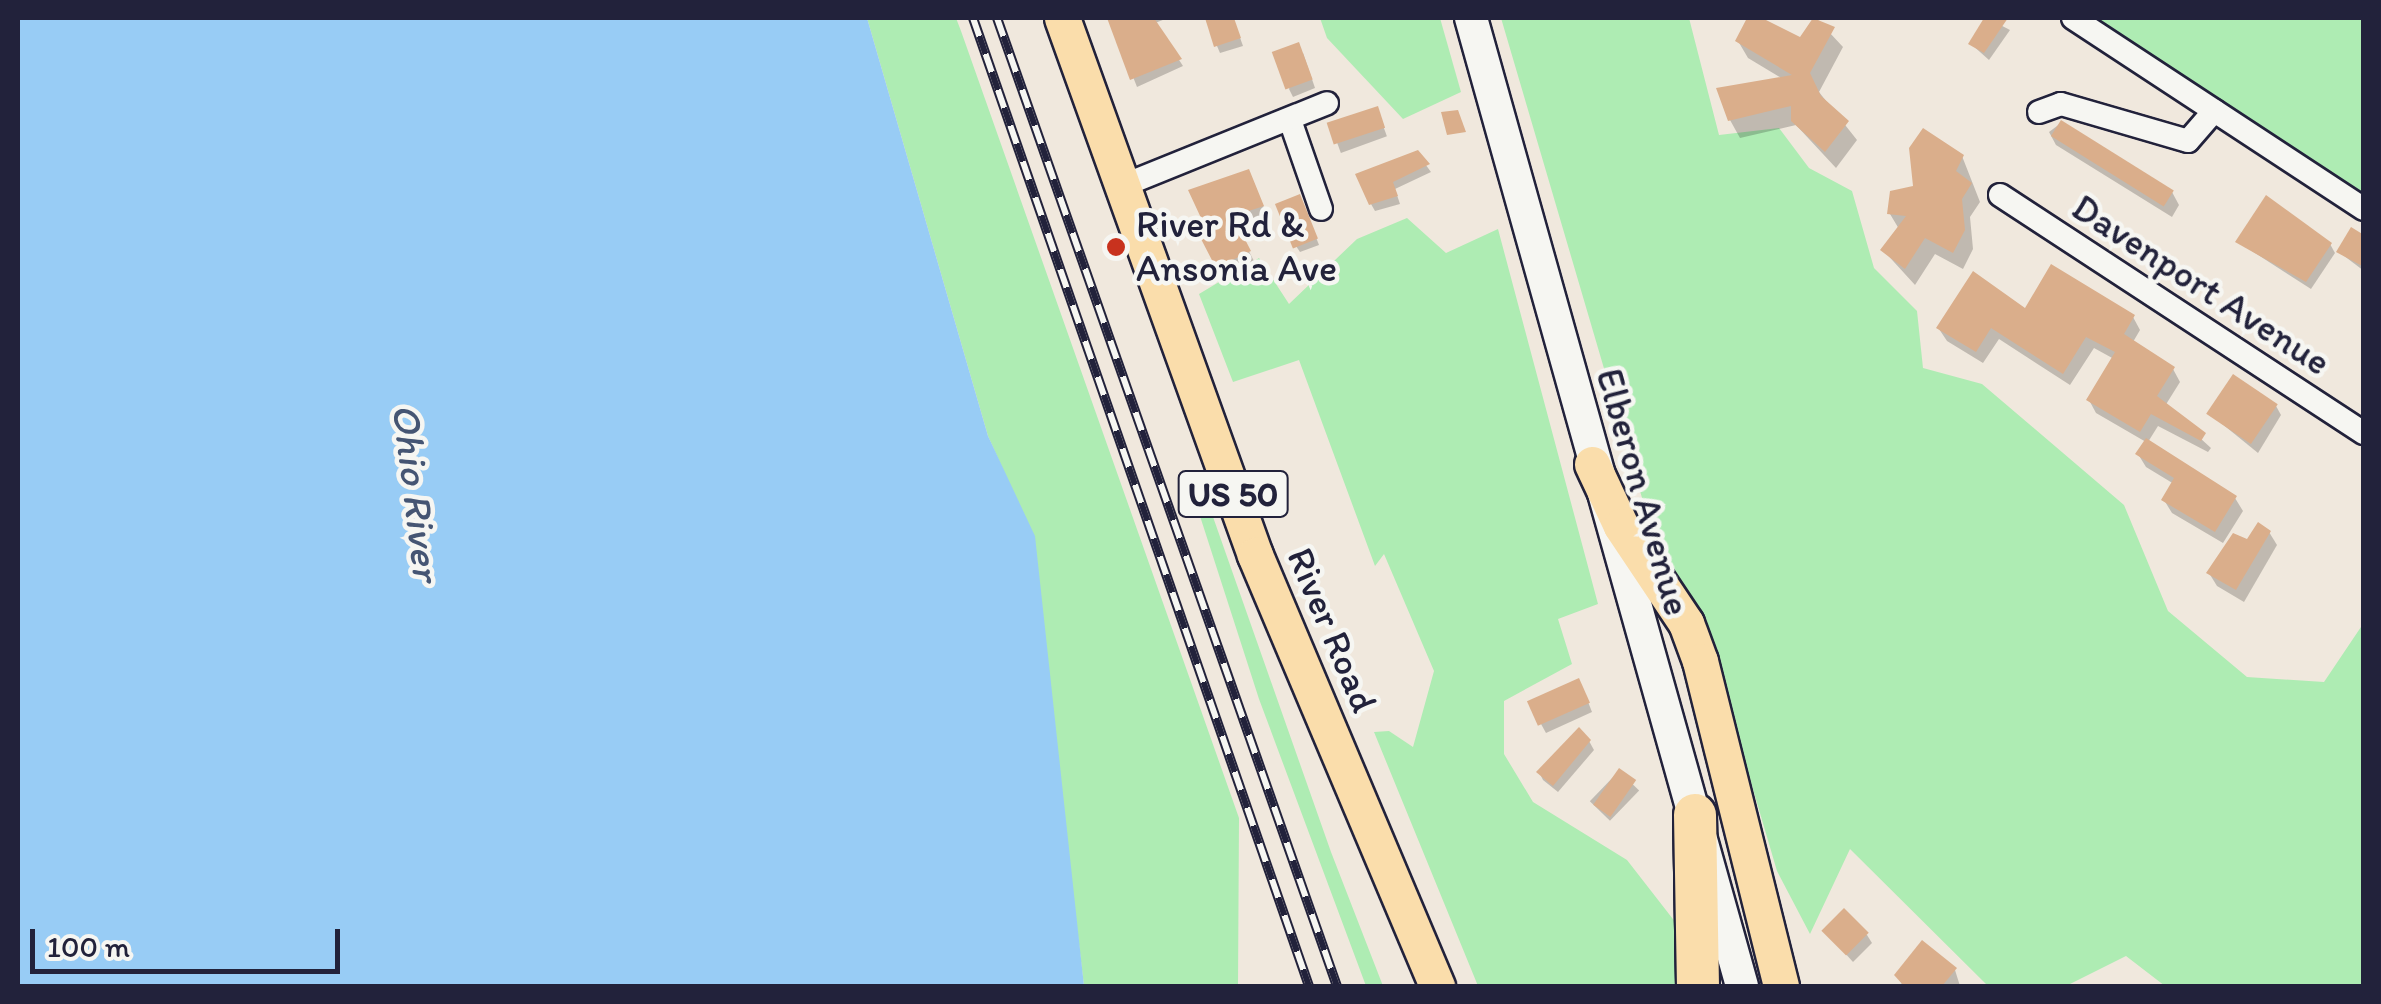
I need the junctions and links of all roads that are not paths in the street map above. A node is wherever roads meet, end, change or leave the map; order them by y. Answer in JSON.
{"nodes":[{"id":1,"x":1062,"y":18,"type":"edge"},
{"id":2,"x":1470,"y":18,"type":"edge"},
{"id":3,"x":2073,"y":18,"type":"edge"},
{"id":4,"x":1327,"y":103,"type":"dead end"},
{"id":5,"x":2214,"y":111,"type":"junction"},
{"id":6,"x":2039,"y":112,"type":"dead end"},
{"id":7,"x":1290,"y":120,"type":"junction"},
{"id":8,"x":1122,"y":186,"type":"junction"},
{"id":9,"x":2000,"y":195,"type":"dead end"},
{"id":10,"x":1320,"y":209,"type":"dead end"},
{"id":11,"x":2364,"y":210,"type":"edge"},
{"id":12,"x":2364,"y":433,"type":"edge"},
{"id":13,"x":1592,"y":464,"type":"junction"},
{"id":14,"x":1694,"y":815,"type":"junction"},
{"id":15,"x":1438,"y":986,"type":"edge"},
{"id":16,"x":1698,"y":986,"type":"edge"},
{"id":17,"x":1742,"y":986,"type":"edge"},
{"id":18,"x":1781,"y":986,"type":"edge"}],
"edges":[{"from":1,"to":8,"type":"main road","name":"River Road","number":"US 50"},
{"from":2,"to":13,"type":"street","name":"Elberon Avenue"},
{"from":3,"to":5,"type":"street"},
{"from":4,"to":7,"type":"street"},
{"from":5,"to":6,"type":"street"},
{"from":5,"to":11,"type":"street"},
{"from":7,"to":8,"type":"street"},
{"from":7,"to":10,"type":"street"},
{"from":8,"to":15,"type":"main road","name":"River Road","number":"US 50"},
{"from":9,"to":12,"type":"street","name":"Davenport Avenue"},
{"from":13,"to":14,"type":"street","name":"Elberon Avenue"},
{"from":13,"to":18,"type":"main road"},
{"from":14,"to":16,"type":"highway"},
{"from":14,"to":17,"type":"street","name":"Elberon Avenue"}]}
